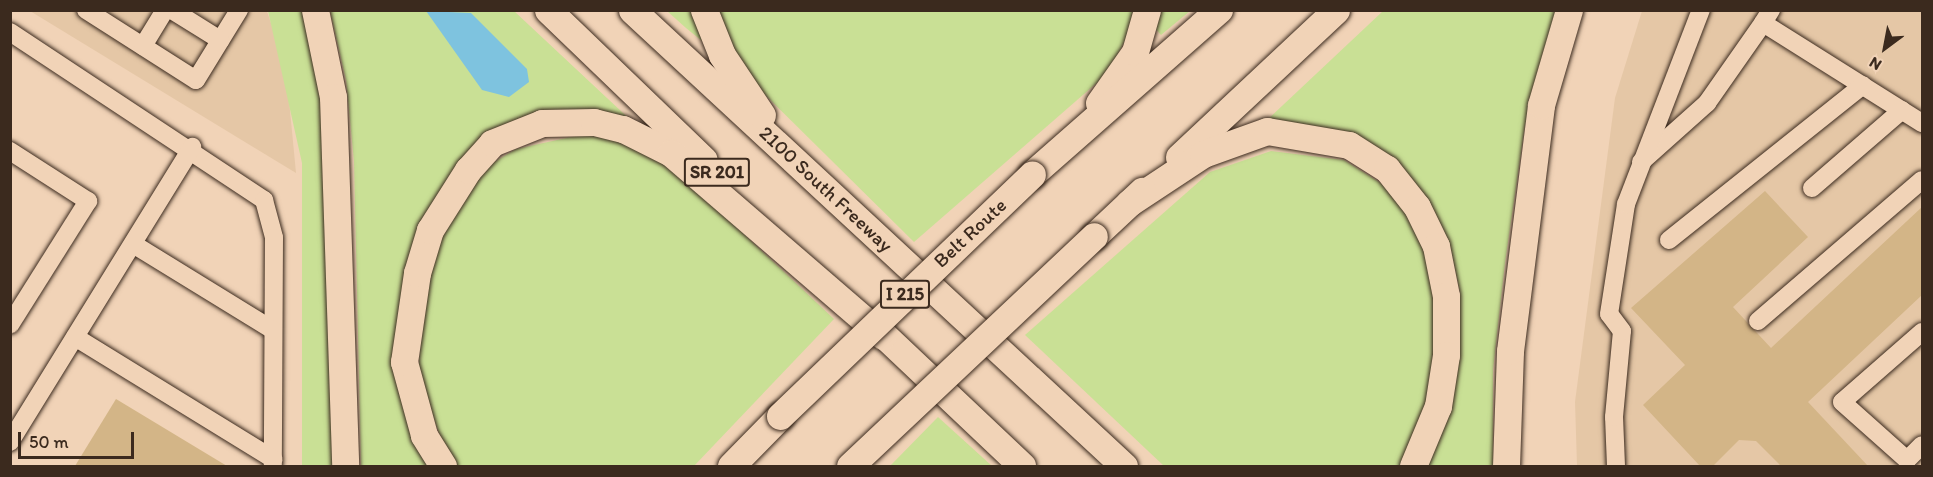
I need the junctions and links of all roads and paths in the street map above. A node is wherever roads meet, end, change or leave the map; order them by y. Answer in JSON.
{"nodes":[{"id":1,"x":86,"y":10,"type":"edge"},
{"id":2,"x":165,"y":10,"type":"edge"},
{"id":3,"x":172,"y":10,"type":"edge"},
{"id":4,"x":239,"y":10,"type":"edge"},
{"id":5,"x":315,"y":10,"type":"edge"},
{"id":6,"x":548,"y":10,"type":"edge"},
{"id":7,"x":632,"y":10,"type":"edge"},
{"id":8,"x":704,"y":10,"type":"edge"},
{"id":9,"x":1147,"y":10,"type":"edge"},
{"id":10,"x":1219,"y":10,"type":"edge"},
{"id":11,"x":1336,"y":10,"type":"edge"},
{"id":12,"x":1569,"y":10,"type":"edge"},
{"id":13,"x":1701,"y":10,"type":"edge"},
{"id":14,"x":1767,"y":16,"type":"edge"},
{"id":15,"x":10,"y":32,"type":"edge"},
{"id":16,"x":220,"y":40,"type":"junction"},
{"id":17,"x":143,"y":46,"type":"junction"},
{"id":18,"x":1863,"y":85,"type":"junction"},
{"id":19,"x":1902,"y":110,"type":"junction"},
{"id":20,"x":1923,"y":123,"type":"edge"},
{"id":21,"x":1068,"y":141,"type":"junction"},
{"id":22,"x":192,"y":147,"type":"junction"},
{"id":23,"x":10,"y":151,"type":"edge"},
{"id":24,"x":787,"y":154,"type":"junction"},
{"id":25,"x":1640,"y":162,"type":"junction"},
{"id":26,"x":1923,"y":180,"type":"edge"},
{"id":27,"x":1812,"y":188,"type":"dead end"},
{"id":28,"x":1129,"y":203,"type":"junction"},
{"id":29,"x":1669,"y":240,"type":"dead end"},
{"id":30,"x":133,"y":244,"type":"junction"},
{"id":31,"x":1758,"y":321,"type":"dead end"},
{"id":32,"x":10,"y":324,"type":"edge"},
{"id":33,"x":273,"y":330,"type":"junction"},
{"id":34,"x":1923,"y":332,"type":"edge"},
{"id":35,"x":883,"y":336,"type":"junction"},
{"id":36,"x":75,"y":337,"type":"junction"},
{"id":37,"x":758,"y":438,"type":"junction"},
{"id":38,"x":10,"y":442,"type":"edge"},
{"id":39,"x":1923,"y":445,"type":"edge"},
{"id":40,"x":273,"y":463,"type":"edge"},
{"id":41,"x":345,"y":466,"type":"edge"},
{"id":42,"x":443,"y":466,"type":"edge"},
{"id":43,"x":723,"y":466,"type":"edge"},
{"id":44,"x":731,"y":466,"type":"edge"},
{"id":45,"x":850,"y":466,"type":"edge"},
{"id":46,"x":1022,"y":466,"type":"edge"},
{"id":47,"x":1124,"y":466,"type":"edge"},
{"id":48,"x":1413,"y":466,"type":"edge"},
{"id":49,"x":1506,"y":466,"type":"edge"},
{"id":50,"x":1616,"y":466,"type":"edge"}],
"edges":[{"from":1,"to":17,"type":"lane"},
{"from":2,"to":17,"type":"lane"},
{"from":3,"to":16,"type":"lane"},
{"from":4,"to":16,"type":"lane"},
{"from":5,"to":41,"type":"highway"},
{"from":6,"to":35,"type":"highway","number":"SR 201"},
{"from":7,"to":24,"type":"highway","name":"2100 South Freeway","number":"SR 201"},
{"from":8,"to":24,"type":"highway"},
{"from":9,"to":21,"type":"highway"},
{"from":10,"to":21,"type":"highway","name":"Belt Route","number":"I 215"},
{"from":11,"to":28,"type":"highway"},
{"from":12,"to":49,"type":"highway"},
{"from":13,"to":25,"type":"lane"},
{"from":14,"to":18,"type":"lane"},
{"from":14,"to":25,"type":"lane"},
{"from":15,"to":22,"type":"lane"},
{"from":16,"to":17,"type":"lane"},
{"from":18,"to":19,"type":"lane"},
{"from":18,"to":29,"type":"lane"},
{"from":19,"to":20,"type":"lane"},
{"from":19,"to":27,"type":"lane"},
{"from":21,"to":37,"type":"highway","name":"Belt Route","number":"I 215","bridge":true},
{"from":22,"to":30,"type":"lane"},
{"from":22,"to":33,"type":"lane"},
{"from":23,"to":32,"type":"lane"},
{"from":24,"to":47,"type":"highway","name":"2100 South Freeway","number":"SR 201"},
{"from":25,"to":50,"type":"lane"},
{"from":26,"to":31,"type":"lane"},
{"from":28,"to":45,"type":"highway","bridge":true},
{"from":28,"to":48,"type":"highway"},
{"from":30,"to":33,"type":"lane"},
{"from":30,"to":36,"type":"lane"},
{"from":33,"to":40,"type":"lane"},
{"from":34,"to":39,"type":"lane"},
{"from":35,"to":42,"type":"highway"},
{"from":35,"to":46,"type":"highway","number":"SR 201"},
{"from":36,"to":38,"type":"lane"},
{"from":36,"to":40,"type":"lane"},
{"from":37,"to":43,"type":"highway"},
{"from":37,"to":44,"type":"highway","name":"Belt Route","number":"I 215"}]}
